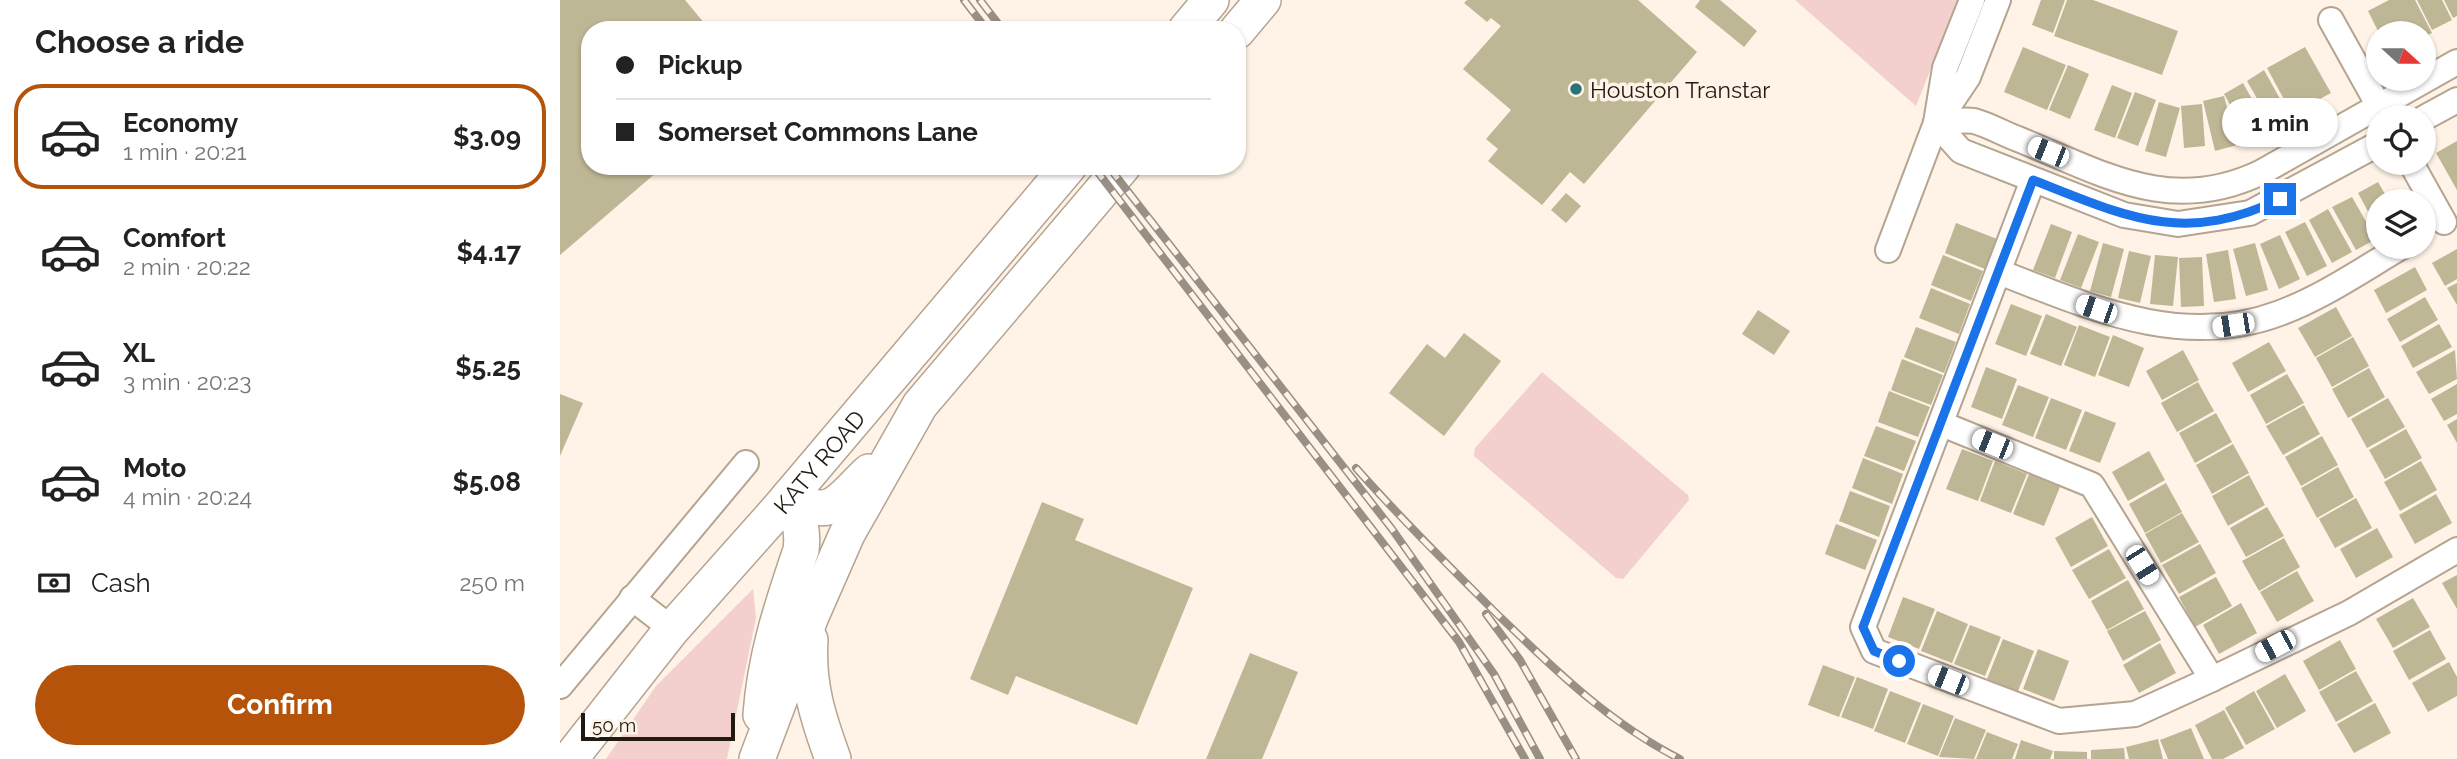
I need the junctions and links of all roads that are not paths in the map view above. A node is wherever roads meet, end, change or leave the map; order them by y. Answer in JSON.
{"nodes":[{"id":1,"x":1212,"y":0,"type":"edge"},
{"id":2,"x":1264,"y":0,"type":"edge"},
{"id":3,"x":1972,"y":0,"type":"edge"},
{"id":4,"x":1998,"y":0,"type":"edge"},
{"id":5,"x":2331,"y":20,"type":"dead end"},
{"id":6,"x":1194,"y":21,"type":"edge"},
{"id":7,"x":1246,"y":21,"type":"edge"},
{"id":8,"x":2457,"y":62,"type":"edge"},
{"id":9,"x":2457,"y":100,"type":"edge"},
{"id":10,"x":2379,"y":105,"type":"edge"},
{"id":11,"x":2391,"y":105,"type":"edge"},
{"id":12,"x":2436,"y":111,"type":"edge"},
{"id":13,"x":2366,"y":119,"type":"edge"},
{"id":14,"x":1937,"y":123,"type":"junction"},
{"id":15,"x":2366,"y":150,"type":"edge"},
{"id":16,"x":2069,"y":160,"type":"junction"},
{"id":17,"x":1061,"y":175,"type":"edge"},
{"id":18,"x":1114,"y":175,"type":"edge"},
{"id":19,"x":2416,"y":175,"type":"edge"},
{"id":20,"x":2033,"y":180,"type":"junction"},
{"id":21,"x":2056,"y":189,"type":"junction"},
{"id":22,"x":2441,"y":224,"type":"edge"},
{"id":23,"x":1888,"y":250,"type":"dead end"},
{"id":24,"x":2381,"y":259,"type":"edge"},
{"id":25,"x":1999,"y":272,"type":"junction"},
{"id":26,"x":1942,"y":424,"type":"junction"},
{"id":27,"x":893,"y":450,"type":"junction"},
{"id":28,"x":746,"y":463,"type":"dead end"},
{"id":29,"x":789,"y":497,"type":"junction"},
{"id":30,"x":2457,"y":550,"type":"edge"},
{"id":31,"x":632,"y":598,"type":"junction"},
{"id":32,"x":811,"y":616,"type":"junction"},
{"id":33,"x":672,"y":629,"type":"junction"},
{"id":34,"x":2212,"y":679,"type":"junction"},
{"id":35,"x":560,"y":686,"type":"edge"},
{"id":36,"x":570,"y":759,"type":"edge"},
{"id":37,"x":757,"y":759,"type":"edge"},
{"id":38,"x":833,"y":759,"type":"edge"}],
"edges":[{"from":1,"to":6,"type":"main road"},
{"from":2,"to":7,"type":"main road"},
{"from":3,"to":14,"type":"street"},
{"from":4,"to":14,"type":"street"},
{"from":5,"to":10,"type":"street"},
{"from":8,"to":11,"type":"street"},
{"from":9,"to":12,"type":"street"},
{"from":13,"to":16,"type":"street"},
{"from":14,"to":16,"type":"street"},
{"from":14,"to":20,"type":"street"},
{"from":14,"to":23,"type":"street"},
{"from":15,"to":21,"type":"street"},
{"from":16,"to":21,"type":"street"},
{"from":17,"to":29,"type":"main road","name":"KATY ROAD"},
{"from":18,"to":27,"type":"main road"},
{"from":19,"to":22,"type":"street"},
{"from":20,"to":21,"type":"street"},
{"from":20,"to":25,"type":"street"},
{"from":24,"to":25,"type":"street"},
{"from":25,"to":26,"type":"street"},
{"from":26,"to":34,"type":"street"},
{"from":26,"to":34,"type":"street"},
{"from":27,"to":29,"type":"main road"},
{"from":27,"to":32,"type":"main road"},
{"from":28,"to":31,"type":"street"},
{"from":29,"to":33,"type":"main road","name":"KATY ROAD"},
{"from":29,"to":37,"type":"main road"},
{"from":30,"to":34,"type":"street"},
{"from":31,"to":33,"type":"street"},
{"from":31,"to":35,"type":"street"},
{"from":32,"to":37,"type":"main road"},
{"from":32,"to":38,"type":"main road"},
{"from":33,"to":36,"type":"main road","name":"KATY ROAD"}]}
